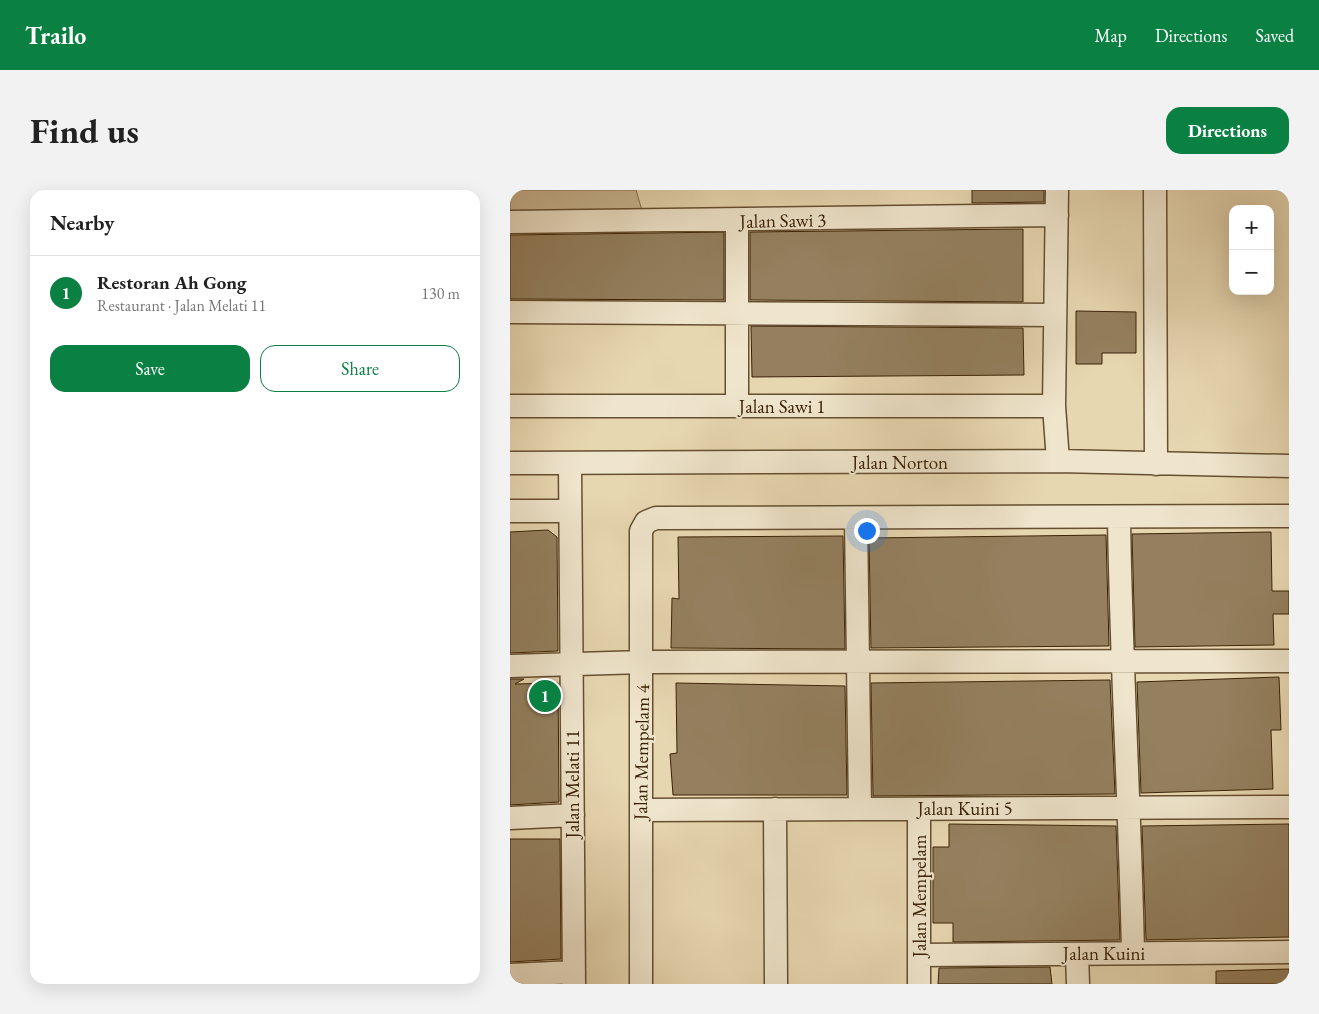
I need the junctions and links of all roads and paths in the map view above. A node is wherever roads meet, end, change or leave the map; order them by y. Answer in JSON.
{"nodes":[{"id":1,"x":1057,"y":190,"type":"edge"},
{"id":2,"x":1155,"y":190,"type":"edge"},
{"id":3,"x":1057,"y":215,"type":"junction"},
{"id":4,"x":737,"y":220,"type":"junction"},
{"id":5,"x":510,"y":222,"type":"edge"},
{"id":6,"x":510,"y":312,"type":"edge"},
{"id":7,"x":737,"y":315,"type":"junction"},
{"id":8,"x":1055,"y":315,"type":"junction"},
{"id":9,"x":510,"y":406,"type":"edge"},
{"id":10,"x":737,"y":406,"type":"junction"},
{"id":11,"x":1054,"y":406,"type":"junction"},
{"id":12,"x":1058,"y":462,"type":"junction"},
{"id":13,"x":510,"y":463,"type":"edge"},
{"id":14,"x":570,"y":464,"type":"junction"},
{"id":15,"x":1156,"y":464,"type":"junction"},
{"id":16,"x":1289,"y":466,"type":"edge"},
{"id":17,"x":570,"y":511,"type":"junction"},
{"id":18,"x":510,"y":512,"type":"edge"},
{"id":19,"x":1289,"y":516,"type":"edge"},
{"id":20,"x":1120,"y":517,"type":"junction"},
{"id":21,"x":856,"y":518,"type":"junction"},
{"id":22,"x":859,"y":661,"type":"junction"},
{"id":23,"x":1121,"y":661,"type":"junction"},
{"id":24,"x":1289,"y":661,"type":"edge"},
{"id":25,"x":643,"y":662,"type":"junction"},
{"id":26,"x":572,"y":665,"type":"junction"},
{"id":27,"x":510,"y":666,"type":"edge"},
{"id":28,"x":1289,"y":807,"type":"edge"},
{"id":29,"x":1130,"y":808,"type":"junction"},
{"id":30,"x":775,"y":809,"type":"junction"},
{"id":31,"x":860,"y":809,"type":"junction"},
{"id":32,"x":919,"y":809,"type":"junction"},
{"id":33,"x":640,"y":810,"type":"junction"},
{"id":34,"x":572,"y":815,"type":"junction"},
{"id":35,"x":510,"y":818,"type":"edge"},
{"id":36,"x":1289,"y":952,"type":"edge"},
{"id":37,"x":1133,"y":953,"type":"junction"},
{"id":38,"x":1076,"y":954,"type":"junction"},
{"id":39,"x":919,"y":955,"type":"junction"},
{"id":40,"x":510,"y":975,"type":"edge"},
{"id":41,"x":574,"y":978,"type":"edge"},
{"id":42,"x":641,"y":984,"type":"edge"},
{"id":43,"x":776,"y":984,"type":"edge"},
{"id":44,"x":919,"y":984,"type":"edge"},
{"id":45,"x":1078,"y":984,"type":"edge"}],
"edges":[{"from":1,"to":3,"type":"street"},
{"from":2,"to":15,"type":"street"},
{"from":3,"to":4,"type":"street","name":"Jalan Sawi 3"},
{"from":3,"to":8,"type":"street"},
{"from":4,"to":5,"type":"street","name":"Jalan Sawi 3"},
{"from":4,"to":7,"type":"street"},
{"from":6,"to":7,"type":"street"},
{"from":7,"to":8,"type":"street"},
{"from":7,"to":10,"type":"street"},
{"from":8,"to":11,"type":"street"},
{"from":9,"to":10,"type":"street","name":"Jalan Sawi 1"},
{"from":10,"to":11,"type":"street","name":"Jalan Sawi 1"},
{"from":11,"to":12,"type":"street"},
{"from":12,"to":14,"type":"street","name":"Jalan Norton"},
{"from":12,"to":15,"type":"street","name":"Jalan Norton"},
{"from":13,"to":14,"type":"street","name":"Jalan Norton"},
{"from":14,"to":17,"type":"street","name":"Jalan Melati 11"},
{"from":15,"to":16,"type":"street","name":"Jalan Norton"},
{"from":17,"to":18,"type":"street"},
{"from":17,"to":26,"type":"street","name":"Jalan Melati 11"},
{"from":19,"to":20,"type":"street"},
{"from":20,"to":21,"type":"street"},
{"from":20,"to":23,"type":"street"},
{"from":21,"to":22,"type":"street"},
{"from":21,"to":25,"type":"street","name":"Jalan Mempelam 4"},
{"from":22,"to":23,"type":"street"},
{"from":22,"to":25,"type":"street"},
{"from":22,"to":31,"type":"street"},
{"from":23,"to":24,"type":"street"},
{"from":23,"to":29,"type":"street"},
{"from":25,"to":26,"type":"street"},
{"from":25,"to":33,"type":"street","name":"Jalan Mempelam 4"},
{"from":26,"to":27,"type":"street"},
{"from":26,"to":34,"type":"street","name":"Jalan Melati 11"},
{"from":28,"to":29,"type":"street","name":"Jalan Kuini 5"},
{"from":29,"to":32,"type":"street","name":"Jalan Kuini 5"},
{"from":29,"to":37,"type":"street"},
{"from":30,"to":31,"type":"street","name":"Jalan Kuini 5"},
{"from":30,"to":33,"type":"street","name":"Jalan Kuini 5"},
{"from":30,"to":43,"type":"street"},
{"from":31,"to":32,"type":"street","name":"Jalan Kuini 5"},
{"from":32,"to":39,"type":"street","name":"Jalan Mempelam"},
{"from":33,"to":42,"type":"street","name":"Jalan Mempelam 4"},
{"from":34,"to":35,"type":"street"},
{"from":34,"to":41,"type":"street","name":"Jalan Melati 11"},
{"from":36,"to":37,"type":"street","name":"Jalan Kuini"},
{"from":37,"to":38,"type":"street","name":"Jalan Kuini"},
{"from":38,"to":39,"type":"street","name":"Jalan Kuini"},
{"from":38,"to":45,"type":"street"},
{"from":39,"to":44,"type":"street","name":"Jalan Mempelam"},
{"from":40,"to":41,"type":"street"}]}
